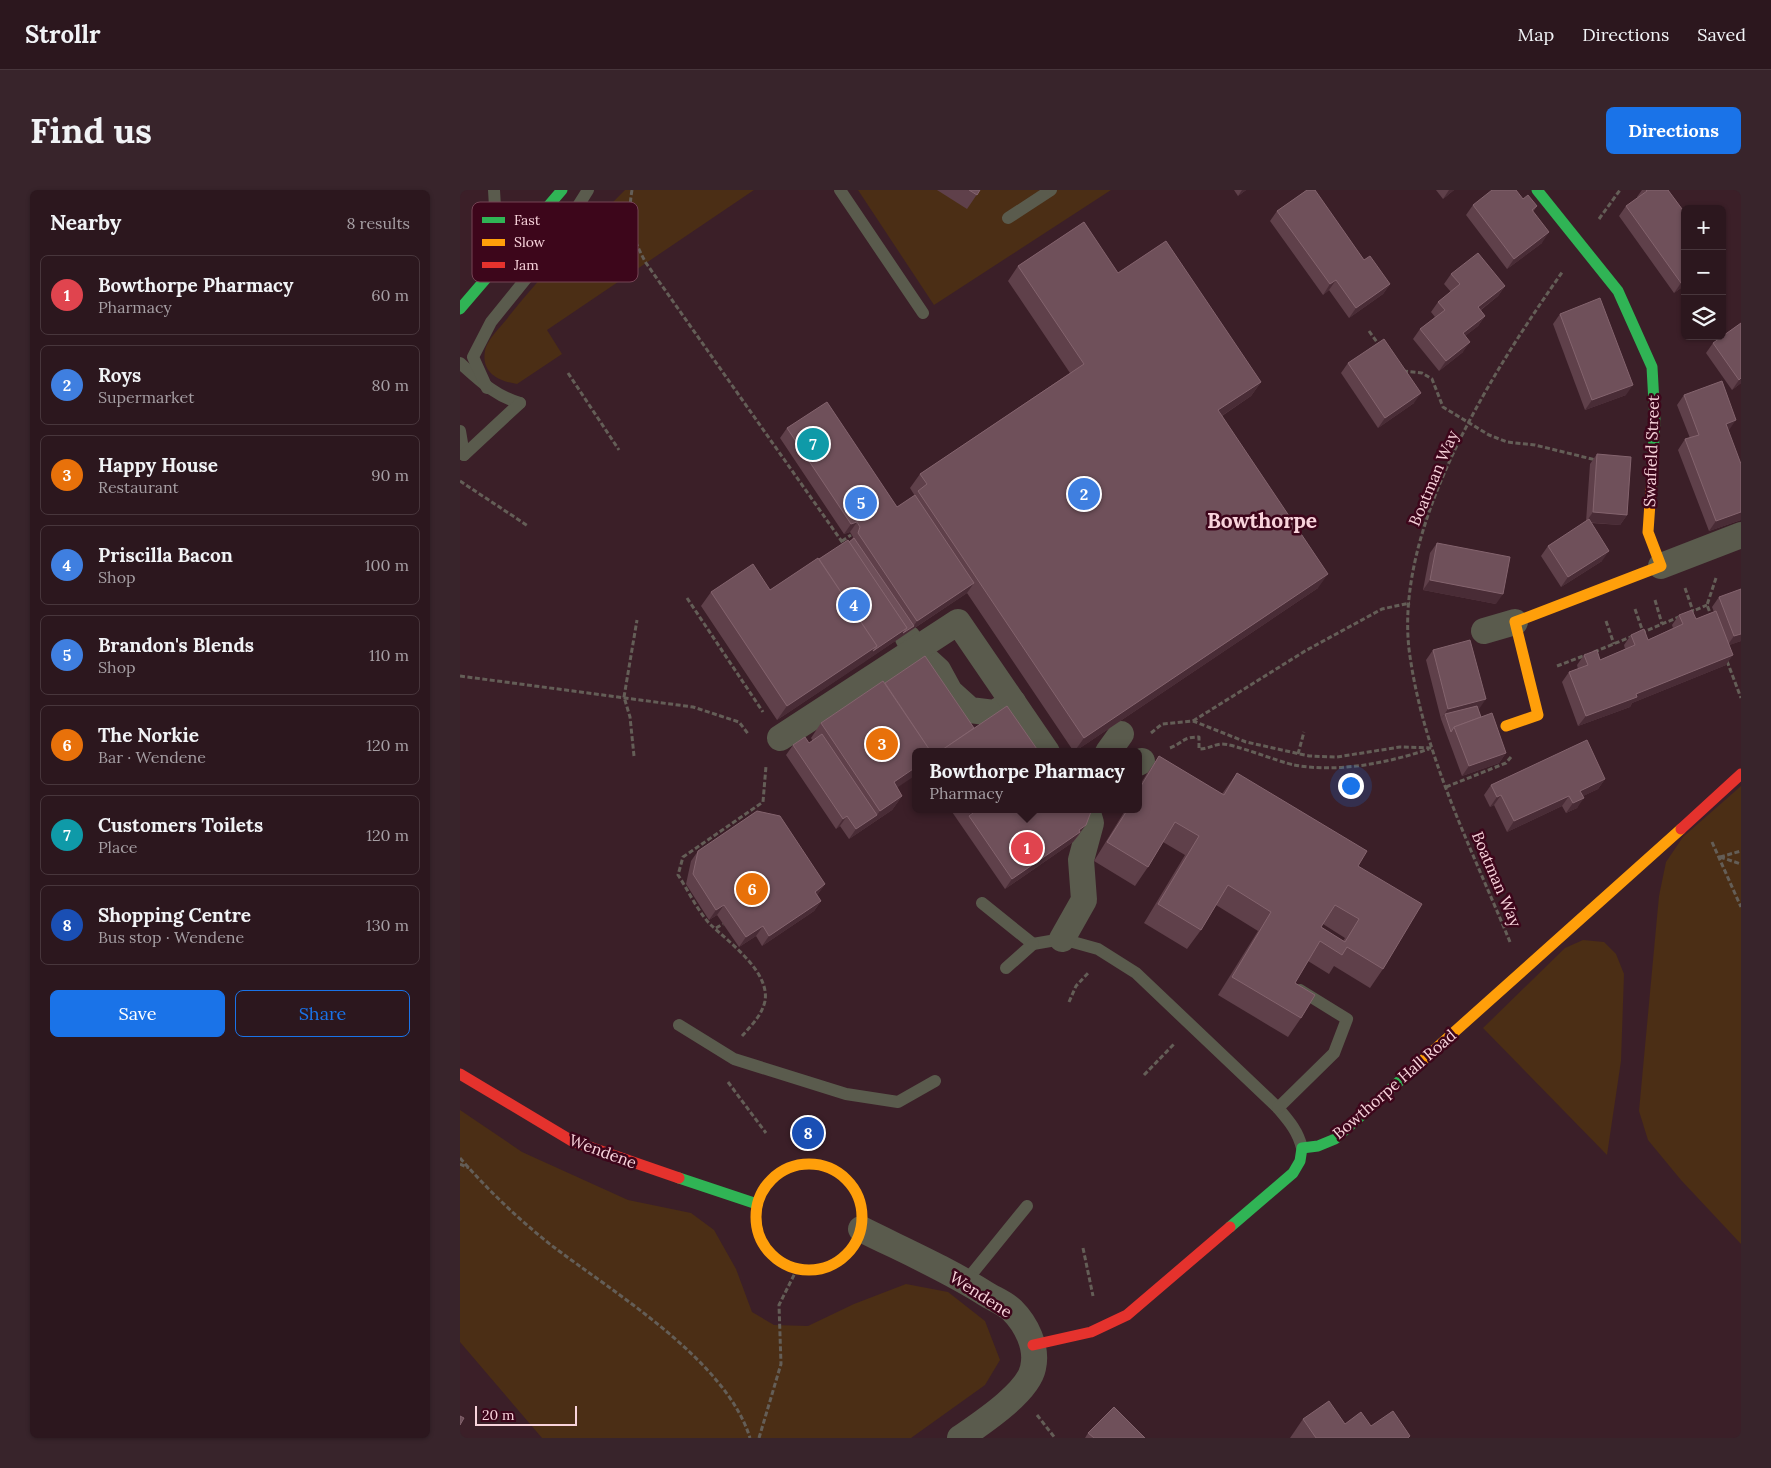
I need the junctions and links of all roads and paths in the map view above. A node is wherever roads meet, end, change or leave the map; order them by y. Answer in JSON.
{"nodes":[{"id":1,"x":562,"y":190,"type":"edge"},
{"id":2,"x":588,"y":190,"type":"edge"},
{"id":3,"x":840,"y":190,"type":"edge"},
{"id":4,"x":1051,"y":190,"type":"edge"},
{"id":5,"x":1537,"y":190,"type":"edge"},
{"id":6,"x":552,"y":202,"type":"edge"},
{"id":7,"x":580,"y":202,"type":"edge"},
{"id":8,"x":1008,"y":218,"type":"dead end"},
{"id":9,"x":1580,"y":246,"type":"junction"},
{"id":10,"x":638,"y":249,"type":"edge"},
{"id":11,"x":483,"y":282,"type":"edge"},
{"id":12,"x":523,"y":282,"type":"edge"},
{"id":13,"x":460,"y":308,"type":"edge"},
{"id":14,"x":923,"y":313,"type":"dead end"},
{"id":15,"x":1369,"y":331,"type":"dead end"},
{"id":16,"x":1381,"y":347,"type":"edge"},
{"id":17,"x":460,"y":363,"type":"edge"},
{"id":18,"x":1398,"y":370,"type":"edge"},
{"id":19,"x":568,"y":373,"type":"dead end"},
{"id":20,"x":487,"y":388,"type":"junction"},
{"id":21,"x":1470,"y":422,"type":"junction"},
{"id":22,"x":460,"y":431,"type":"edge"},
{"id":23,"x":619,"y":450,"type":"dead end"},
{"id":24,"x":1598,"y":460,"type":"edge"},
{"id":25,"x":460,"y":481,"type":"edge"},
{"id":26,"x":528,"y":526,"type":"dead end"},
{"id":27,"x":851,"y":535,"type":"edge"},
{"id":28,"x":1741,"y":535,"type":"edge"},
{"id":29,"x":842,"y":541,"type":"junction"},
{"id":30,"x":846,"y":547,"type":"edge"},
{"id":31,"x":1706,"y":548,"type":"junction"},
{"id":32,"x":1661,"y":566,"type":"junction"},
{"id":33,"x":687,"y":598,"type":"dead end"},
{"id":34,"x":1410,"y":603,"type":"junction"},
{"id":35,"x":1707,"y":605,"type":"junction"},
{"id":36,"x":637,"y":620,"type":"dead end"},
{"id":37,"x":1515,"y":622,"type":"junction"},
{"id":38,"x":1714,"y":624,"type":"edge"},
{"id":39,"x":1484,"y":631,"type":"dead end"},
{"id":40,"x":911,"y":642,"type":"junction"},
{"id":41,"x":1724,"y":652,"type":"edge"},
{"id":42,"x":1528,"y":675,"type":"junction"},
{"id":43,"x":460,"y":676,"type":"edge"},
{"id":44,"x":624,"y":697,"type":"junction"},
{"id":45,"x":1741,"y":698,"type":"edge"},
{"id":46,"x":1013,"y":702,"type":"junction"},
{"id":47,"x":1193,"y":721,"type":"junction"},
{"id":48,"x":1506,"y":726,"type":"joint"},
{"id":49,"x":1304,"y":732,"type":"dead end"},
{"id":50,"x":750,"y":737,"type":"dead end"},
{"id":51,"x":1046,"y":737,"type":"edge"},
{"id":52,"x":780,"y":738,"type":"joint"},
{"id":53,"x":1125,"y":748,"type":"edge"},
{"id":54,"x":1432,"y":748,"type":"junction"},
{"id":55,"x":1142,"y":749,"type":"edge"},
{"id":56,"x":1298,"y":754,"type":"junction"},
{"id":57,"x":634,"y":756,"type":"dead end"},
{"id":58,"x":764,"y":760,"type":"dead end"},
{"id":59,"x":1741,"y":774,"type":"edge"},
{"id":60,"x":1446,"y":787,"type":"junction"},
{"id":61,"x":1088,"y":813,"type":"edge"},
{"id":62,"x":1696,"y":813,"type":"junction"},
{"id":63,"x":739,"y":819,"type":"junction"},
{"id":64,"x":743,"y":825,"type":"edge"},
{"id":65,"x":693,"y":850,"type":"junction"},
{"id":66,"x":1741,"y":851,"type":"edge"},
{"id":67,"x":698,"y":856,"type":"edge"},
{"id":68,"x":1719,"y":857,"type":"junction"},
{"id":69,"x":1741,"y":864,"type":"edge"},
{"id":70,"x":982,"y":903,"type":"dead end"},
{"id":71,"x":1741,"y":907,"type":"edge"},
{"id":72,"x":723,"y":924,"type":"edge"},
{"id":73,"x":716,"y":928,"type":"junction"},
{"id":74,"x":1062,"y":939,"type":"junction"},
{"id":75,"x":1033,"y":944,"type":"junction"},
{"id":76,"x":1109,"y":956,"type":"junction"},
{"id":77,"x":1006,"y":968,"type":"dead end"},
{"id":78,"x":1524,"y":969,"type":"junction"},
{"id":79,"x":1298,"y":988,"type":"edge"},
{"id":80,"x":1068,"y":1002,"type":"dead end"},
{"id":81,"x":679,"y":1024,"type":"dead end"},
{"id":82,"x":1191,"y":1025,"type":"junction"},
{"id":83,"x":734,"y":1059,"type":"junction"},
{"id":84,"x":460,"y":1074,"type":"edge"},
{"id":85,"x":1144,"y":1075,"type":"dead end"},
{"id":86,"x":935,"y":1080,"type":"dead end"},
{"id":87,"x":1278,"y":1108,"type":"junction"},
{"id":88,"x":766,"y":1133,"type":"dead end"},
{"id":89,"x":1302,"y":1148,"type":"junction"},
{"id":90,"x":460,"y":1158,"type":"edge"},
{"id":91,"x":460,"y":1164,"type":"edge"},
{"id":92,"x":470,"y":1169,"type":"junction"},
{"id":93,"x":757,"y":1204,"type":"junction"},
{"id":94,"x":1027,"y":1206,"type":"dead end"},
{"id":95,"x":861,"y":1229,"type":"junction"},
{"id":96,"x":1083,"y":1248,"type":"dead end"},
{"id":97,"x":797,"y":1269,"type":"junction"},
{"id":98,"x":966,"y":1281,"type":"junction"},
{"id":99,"x":1098,"y":1329,"type":"junction"},
{"id":100,"x":1033,"y":1345,"type":"junction"},
{"id":101,"x":750,"y":1438,"type":"edge"},
{"id":102,"x":759,"y":1438,"type":"edge"},
{"id":103,"x":960,"y":1438,"type":"edge"}],
"edges":[{"from":1,"to":6,"type":"street"},
{"from":2,"to":7,"type":"lane"},
{"from":3,"to":14,"type":"lane"},
{"from":4,"to":8,"type":"lane"},
{"from":5,"to":9,"type":"street","name":"Swafield Street"},
{"from":9,"to":21,"type":"path","name":"Boatman Way"},
{"from":9,"to":32,"type":"street","name":"Swafield Street"},
{"from":10,"to":29,"type":"path"},
{"from":11,"to":13,"type":"street"},
{"from":12,"to":20,"type":"lane"},
{"from":15,"to":16,"type":"path"},
{"from":17,"to":20,"type":"lane"},
{"from":18,"to":21,"type":"path"},
{"from":19,"to":23,"type":"path"},
{"from":20,"to":22,"type":"lane"},
{"from":21,"to":24,"type":"path"},
{"from":21,"to":34,"type":"path","name":"Boatman Way"},
{"from":25,"to":26,"type":"path"},
{"from":27,"to":29,"type":"path"},
{"from":28,"to":31,"type":"street"},
{"from":29,"to":30,"type":"path"},
{"from":31,"to":32,"type":"street"},
{"from":31,"to":35,"type":"path"},
{"from":32,"to":37,"type":"street"},
{"from":33,"to":52,"type":"path"},
{"from":34,"to":47,"type":"path"},
{"from":34,"to":54,"type":"path","name":"Boatman Way"},
{"from":35,"to":38,"type":"path"},
{"from":35,"to":42,"type":"path"},
{"from":36,"to":44,"type":"path"},
{"from":37,"to":39,"type":"street"},
{"from":37,"to":42,"type":"street"},
{"from":40,"to":46,"type":"street"},
{"from":40,"to":46,"type":"street"},
{"from":40,"to":52,"type":"street"},
{"from":41,"to":45,"type":"path"},
{"from":42,"to":48,"type":"street"},
{"from":43,"to":44,"type":"path"},
{"from":44,"to":50,"type":"path"},
{"from":44,"to":57,"type":"path"},
{"from":46,"to":51,"type":"street"},
{"from":47,"to":53,"type":"path"},
{"from":47,"to":56,"type":"path"},
{"from":48,"to":60,"type":"path"},
{"from":49,"to":56,"type":"path"},
{"from":54,"to":55,"type":"path"},
{"from":54,"to":56,"type":"path"},
{"from":54,"to":60,"type":"path","name":"Boatman Way"},
{"from":58,"to":63,"type":"path"},
{"from":59,"to":62,"type":"street","name":"Bowthorpe Hall Road"},
{"from":60,"to":78,"type":"path","name":"Boatman Way"},
{"from":61,"to":74,"type":"street"},
{"from":62,"to":68,"type":"path"},
{"from":62,"to":78,"type":"street","name":"Bowthorpe Hall Road"},
{"from":63,"to":64,"type":"path"},
{"from":63,"to":65,"type":"path"},
{"from":65,"to":67,"type":"path"},
{"from":65,"to":73,"type":"path"},
{"from":66,"to":68,"type":"path"},
{"from":68,"to":69,"type":"path"},
{"from":68,"to":71,"type":"path"},
{"from":70,"to":75,"type":"lane"},
{"from":72,"to":73,"type":"path"},
{"from":73,"to":83,"type":"path"},
{"from":74,"to":75,"type":"lane"},
{"from":74,"to":76,"type":"lane"},
{"from":75,"to":77,"type":"lane"},
{"from":76,"to":80,"type":"path"},
{"from":76,"to":82,"type":"lane"},
{"from":78,"to":89,"type":"street","name":"Bowthorpe Hall Road"},
{"from":79,"to":87,"type":"lane"},
{"from":81,"to":83,"type":"lane"},
{"from":82,"to":85,"type":"path"},
{"from":82,"to":87,"type":"lane"},
{"from":83,"to":86,"type":"lane"},
{"from":83,"to":88,"type":"path"},
{"from":84,"to":93,"type":"street","name":"Wendene"},
{"from":87,"to":89,"type":"lane"},
{"from":89,"to":99,"type":"street"},
{"from":90,"to":92,"type":"path"},
{"from":91,"to":92,"type":"path"},
{"from":92,"to":101,"type":"path"},
{"from":93,"to":95,"type":"street"},
{"from":93,"to":97,"type":"street"},
{"from":94,"to":98,"type":"lane"},
{"from":95,"to":97,"type":"street"},
{"from":95,"to":98,"type":"street","name":"Wendene"},
{"from":96,"to":99,"type":"path"},
{"from":97,"to":102,"type":"path"},
{"from":98,"to":100,"type":"street","name":"Wendene"},
{"from":99,"to":100,"type":"street"},
{"from":100,"to":103,"type":"street"}]}
